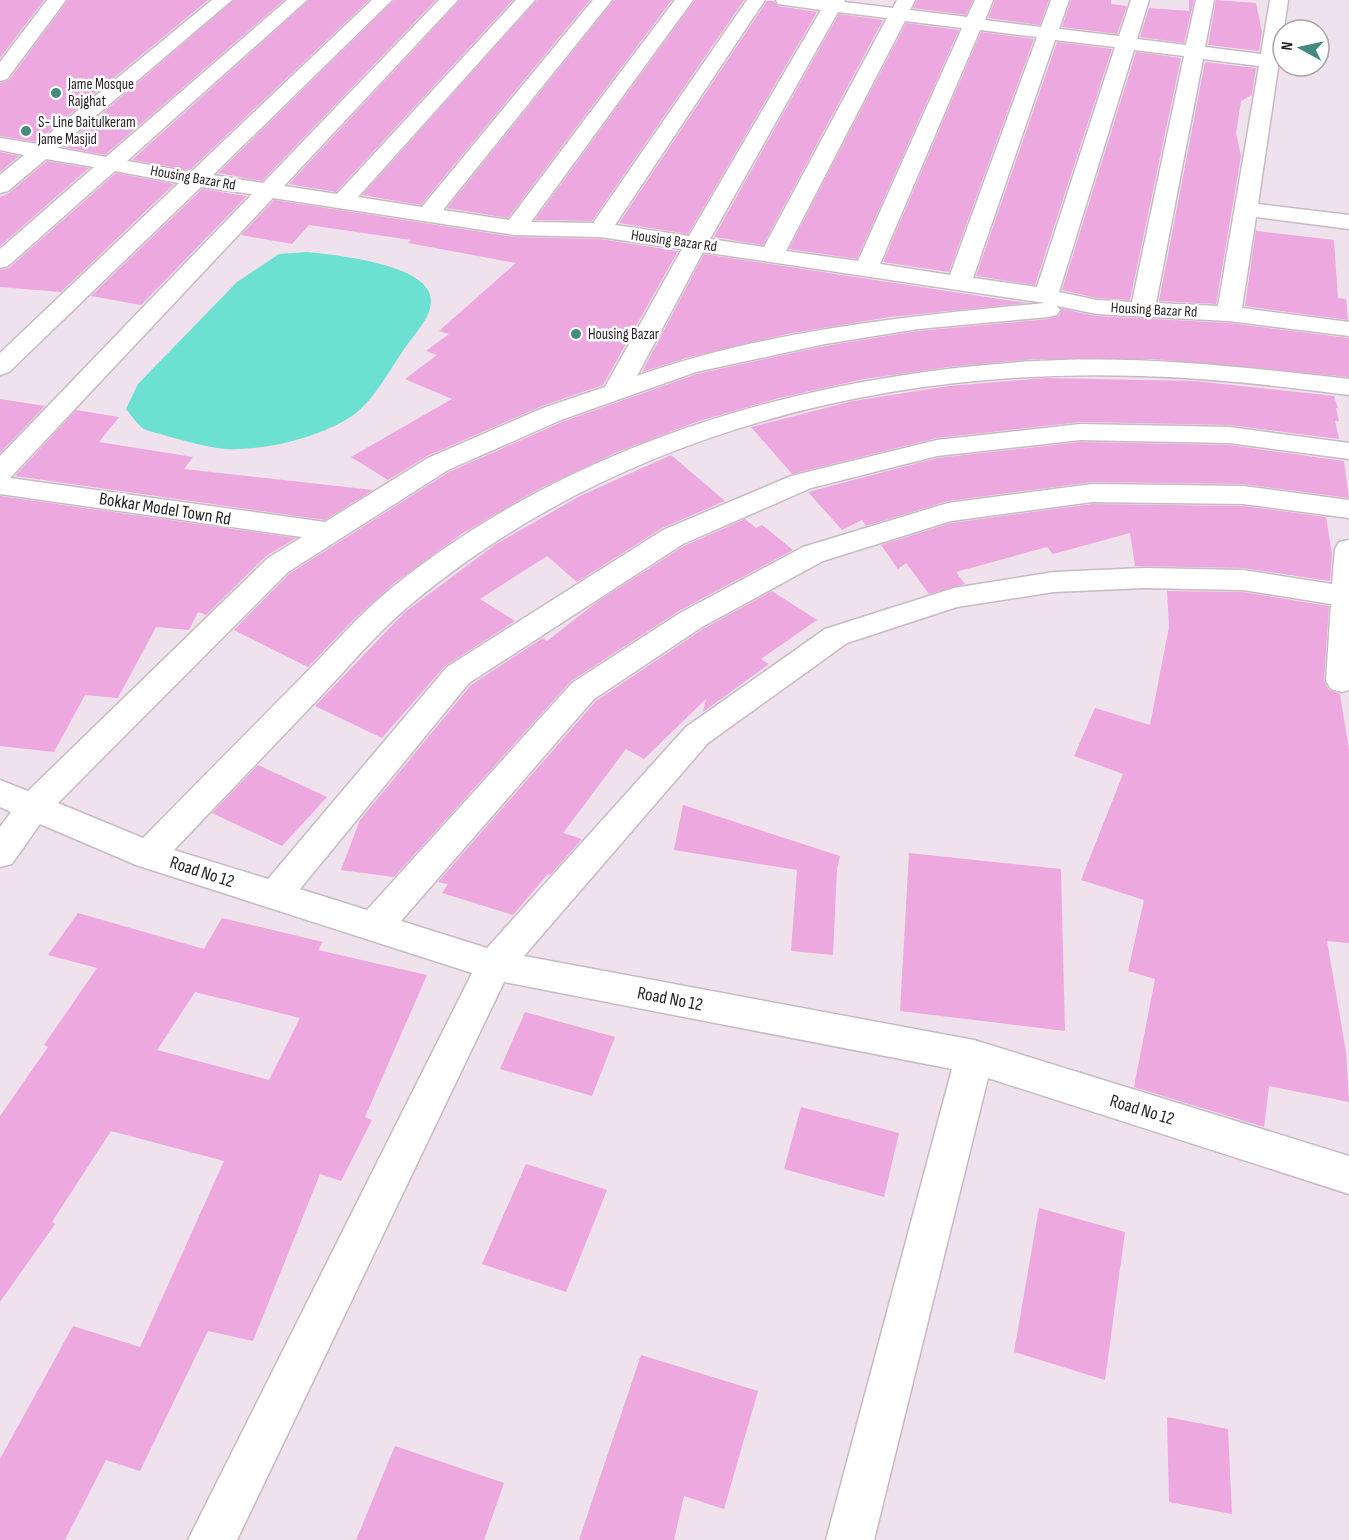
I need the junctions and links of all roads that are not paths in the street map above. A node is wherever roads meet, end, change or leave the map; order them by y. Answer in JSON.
{"nodes":[{"id":1,"x":57,"y":0,"type":"edge"},
{"id":2,"x":224,"y":0,"type":"edge"},
{"id":3,"x":298,"y":0,"type":"edge"},
{"id":4,"x":383,"y":0,"type":"edge"},
{"id":5,"x":449,"y":0,"type":"edge"},
{"id":6,"x":526,"y":0,"type":"edge"},
{"id":7,"x":603,"y":0,"type":"edge"},
{"id":8,"x":684,"y":0,"type":"edge"},
{"id":9,"x":756,"y":0,"type":"edge"},
{"id":10,"x":785,"y":0,"type":"edge"},
{"id":11,"x":984,"y":0,"type":"edge"},
{"id":12,"x":1060,"y":0,"type":"edge"},
{"id":13,"x":1140,"y":0,"type":"edge"},
{"id":14,"x":1205,"y":0,"type":"edge"},
{"id":15,"x":1279,"y":0,"type":"edge"},
{"id":16,"x":834,"y":3,"type":"edge"},
{"id":17,"x":902,"y":7,"type":"edge"},
{"id":18,"x":974,"y":24,"type":"junction"},
{"id":19,"x":1048,"y":33,"type":"junction"},
{"id":20,"x":1126,"y":43,"type":"junction"},
{"id":21,"x":1195,"y":52,"type":"junction"},
{"id":22,"x":1269,"y":62,"type":"junction"},
{"id":23,"x":0,"y":75,"type":"edge"},
{"id":24,"x":0,"y":144,"type":"edge"},
{"id":25,"x":42,"y":151,"type":"junction"},
{"id":26,"x":112,"y":163,"type":"junction"},
{"id":27,"x":194,"y":179,"type":"junction"},
{"id":28,"x":0,"y":186,"type":"edge"},
{"id":29,"x":268,"y":190,"type":"junction"},
{"id":30,"x":342,"y":202,"type":"junction"},
{"id":31,"x":1246,"y":209,"type":"junction"},
{"id":32,"x":427,"y":214,"type":"junction"},
{"id":33,"x":1349,"y":222,"type":"edge"},
{"id":34,"x":515,"y":228,"type":"junction"},
{"id":35,"x":600,"y":230,"type":"junction"},
{"id":36,"x":696,"y":244,"type":"junction"},
{"id":37,"x":772,"y":255,"type":"junction"},
{"id":38,"x":0,"y":261,"type":"edge"},
{"id":39,"x":866,"y":269,"type":"junction"},
{"id":40,"x":959,"y":283,"type":"junction"},
{"id":41,"x":1046,"y":296,"type":"junction"},
{"id":42,"x":1097,"y":307,"type":"junction"},
{"id":43,"x":1143,"y":308,"type":"junction"},
{"id":44,"x":1229,"y":314,"type":"junction"},
{"id":45,"x":1349,"y":329,"type":"edge"},
{"id":46,"x":0,"y":367,"type":"edge"},
{"id":47,"x":1349,"y":387,"type":"edge"},
{"id":48,"x":615,"y":392,"type":"junction"},
{"id":49,"x":1349,"y":451,"type":"edge"},
{"id":50,"x":0,"y":472,"type":"edge"},
{"id":51,"x":0,"y":485,"type":"edge"},
{"id":52,"x":1349,"y":509,"type":"edge"},
{"id":53,"x":329,"y":532,"type":"junction"},
{"id":54,"x":1349,"y":549,"type":"edge"},
{"id":55,"x":1348,"y":596,"type":"edge"},
{"id":56,"x":1342,"y":681,"type":"dead end"},
{"id":57,"x":0,"y":793,"type":"edge"},
{"id":58,"x":33,"y":807,"type":"junction"},
{"id":59,"x":0,"y":854,"type":"edge"},
{"id":60,"x":148,"y":855,"type":"junction"},
{"id":61,"x":275,"y":895,"type":"junction"},
{"id":62,"x":374,"y":927,"type":"junction"},
{"id":63,"x":494,"y":966,"type":"junction"},
{"id":64,"x":974,"y":1057,"type":"junction"},
{"id":65,"x":1349,"y":1175,"type":"edge"},
{"id":66,"x":212,"y":1540,"type":"edge"},
{"id":67,"x":850,"y":1540,"type":"edge"}],
"edges":[{"from":1,"to":23,"type":"street"},
{"from":2,"to":25,"type":"street"},
{"from":3,"to":26,"type":"street"},
{"from":4,"to":27,"type":"street"},
{"from":5,"to":29,"type":"street"},
{"from":6,"to":30,"type":"street"},
{"from":7,"to":32,"type":"street"},
{"from":8,"to":34,"type":"street"},
{"from":9,"to":35,"type":"street"},
{"from":10,"to":16,"type":"street"},
{"from":11,"to":18,"type":"street"},
{"from":12,"to":19,"type":"street"},
{"from":13,"to":20,"type":"street"},
{"from":14,"to":21,"type":"street"},
{"from":15,"to":22,"type":"street"},
{"from":16,"to":17,"type":"street"},
{"from":16,"to":36,"type":"street"},
{"from":17,"to":18,"type":"street"},
{"from":17,"to":37,"type":"street"},
{"from":18,"to":19,"type":"street"},
{"from":18,"to":39,"type":"street"},
{"from":19,"to":20,"type":"street"},
{"from":19,"to":40,"type":"street"},
{"from":20,"to":21,"type":"street"},
{"from":20,"to":41,"type":"street"},
{"from":21,"to":22,"type":"street"},
{"from":21,"to":43,"type":"street"},
{"from":22,"to":31,"type":"street"},
{"from":24,"to":25,"type":"street","name":"Housing Bazar Rd"},
{"from":25,"to":26,"type":"street","name":"Housing Bazar Rd"},
{"from":25,"to":28,"type":"street"},
{"from":26,"to":27,"type":"street","name":"Housing Bazar Rd"},
{"from":26,"to":38,"type":"street"},
{"from":27,"to":29,"type":"street","name":"Housing Bazar Rd"},
{"from":27,"to":46,"type":"street"},
{"from":29,"to":30,"type":"street","name":"Housing Bazar Rd"},
{"from":29,"to":50,"type":"street"},
{"from":30,"to":32,"type":"street","name":"Housing Bazar Rd"},
{"from":31,"to":33,"type":"street"},
{"from":31,"to":44,"type":"street"},
{"from":32,"to":34,"type":"street","name":"Housing Bazar Rd"},
{"from":34,"to":35,"type":"street","name":"Housing Bazar Rd"},
{"from":35,"to":36,"type":"street","name":"Housing Bazar Rd"},
{"from":36,"to":37,"type":"street","name":"Housing Bazar Rd"},
{"from":36,"to":48,"type":"street"},
{"from":37,"to":39,"type":"street","name":"Housing Bazar Rd"},
{"from":39,"to":40,"type":"street","name":"Housing Bazar Rd"},
{"from":40,"to":41,"type":"street","name":"Housing Bazar Rd"},
{"from":41,"to":42,"type":"street","name":"Housing Bazar Rd"},
{"from":42,"to":43,"type":"street","name":"Housing Bazar Rd"},
{"from":42,"to":48,"type":"street"},
{"from":43,"to":44,"type":"street","name":"Housing Bazar Rd"},
{"from":44,"to":45,"type":"street","name":"Housing Bazar Rd"},
{"from":47,"to":60,"type":"street"},
{"from":48,"to":53,"type":"street"},
{"from":49,"to":61,"type":"street"},
{"from":51,"to":53,"type":"street","name":"Bokkar Model Town Rd"},
{"from":52,"to":62,"type":"street"},
{"from":53,"to":58,"type":"street"},
{"from":54,"to":55,"type":"street"},
{"from":55,"to":56,"type":"street"},
{"from":55,"to":63,"type":"street"},
{"from":57,"to":58,"type":"street","name":"Road No 12"},
{"from":58,"to":59,"type":"street"},
{"from":58,"to":60,"type":"street","name":"Road No 12"},
{"from":60,"to":61,"type":"street","name":"Road No 12"},
{"from":61,"to":62,"type":"street","name":"Road No 12"},
{"from":62,"to":63,"type":"street","name":"Road No 12"},
{"from":63,"to":64,"type":"street","name":"Road No 12"},
{"from":63,"to":66,"type":"street"},
{"from":64,"to":65,"type":"street","name":"Road No 12"},
{"from":64,"to":67,"type":"street"}]}
